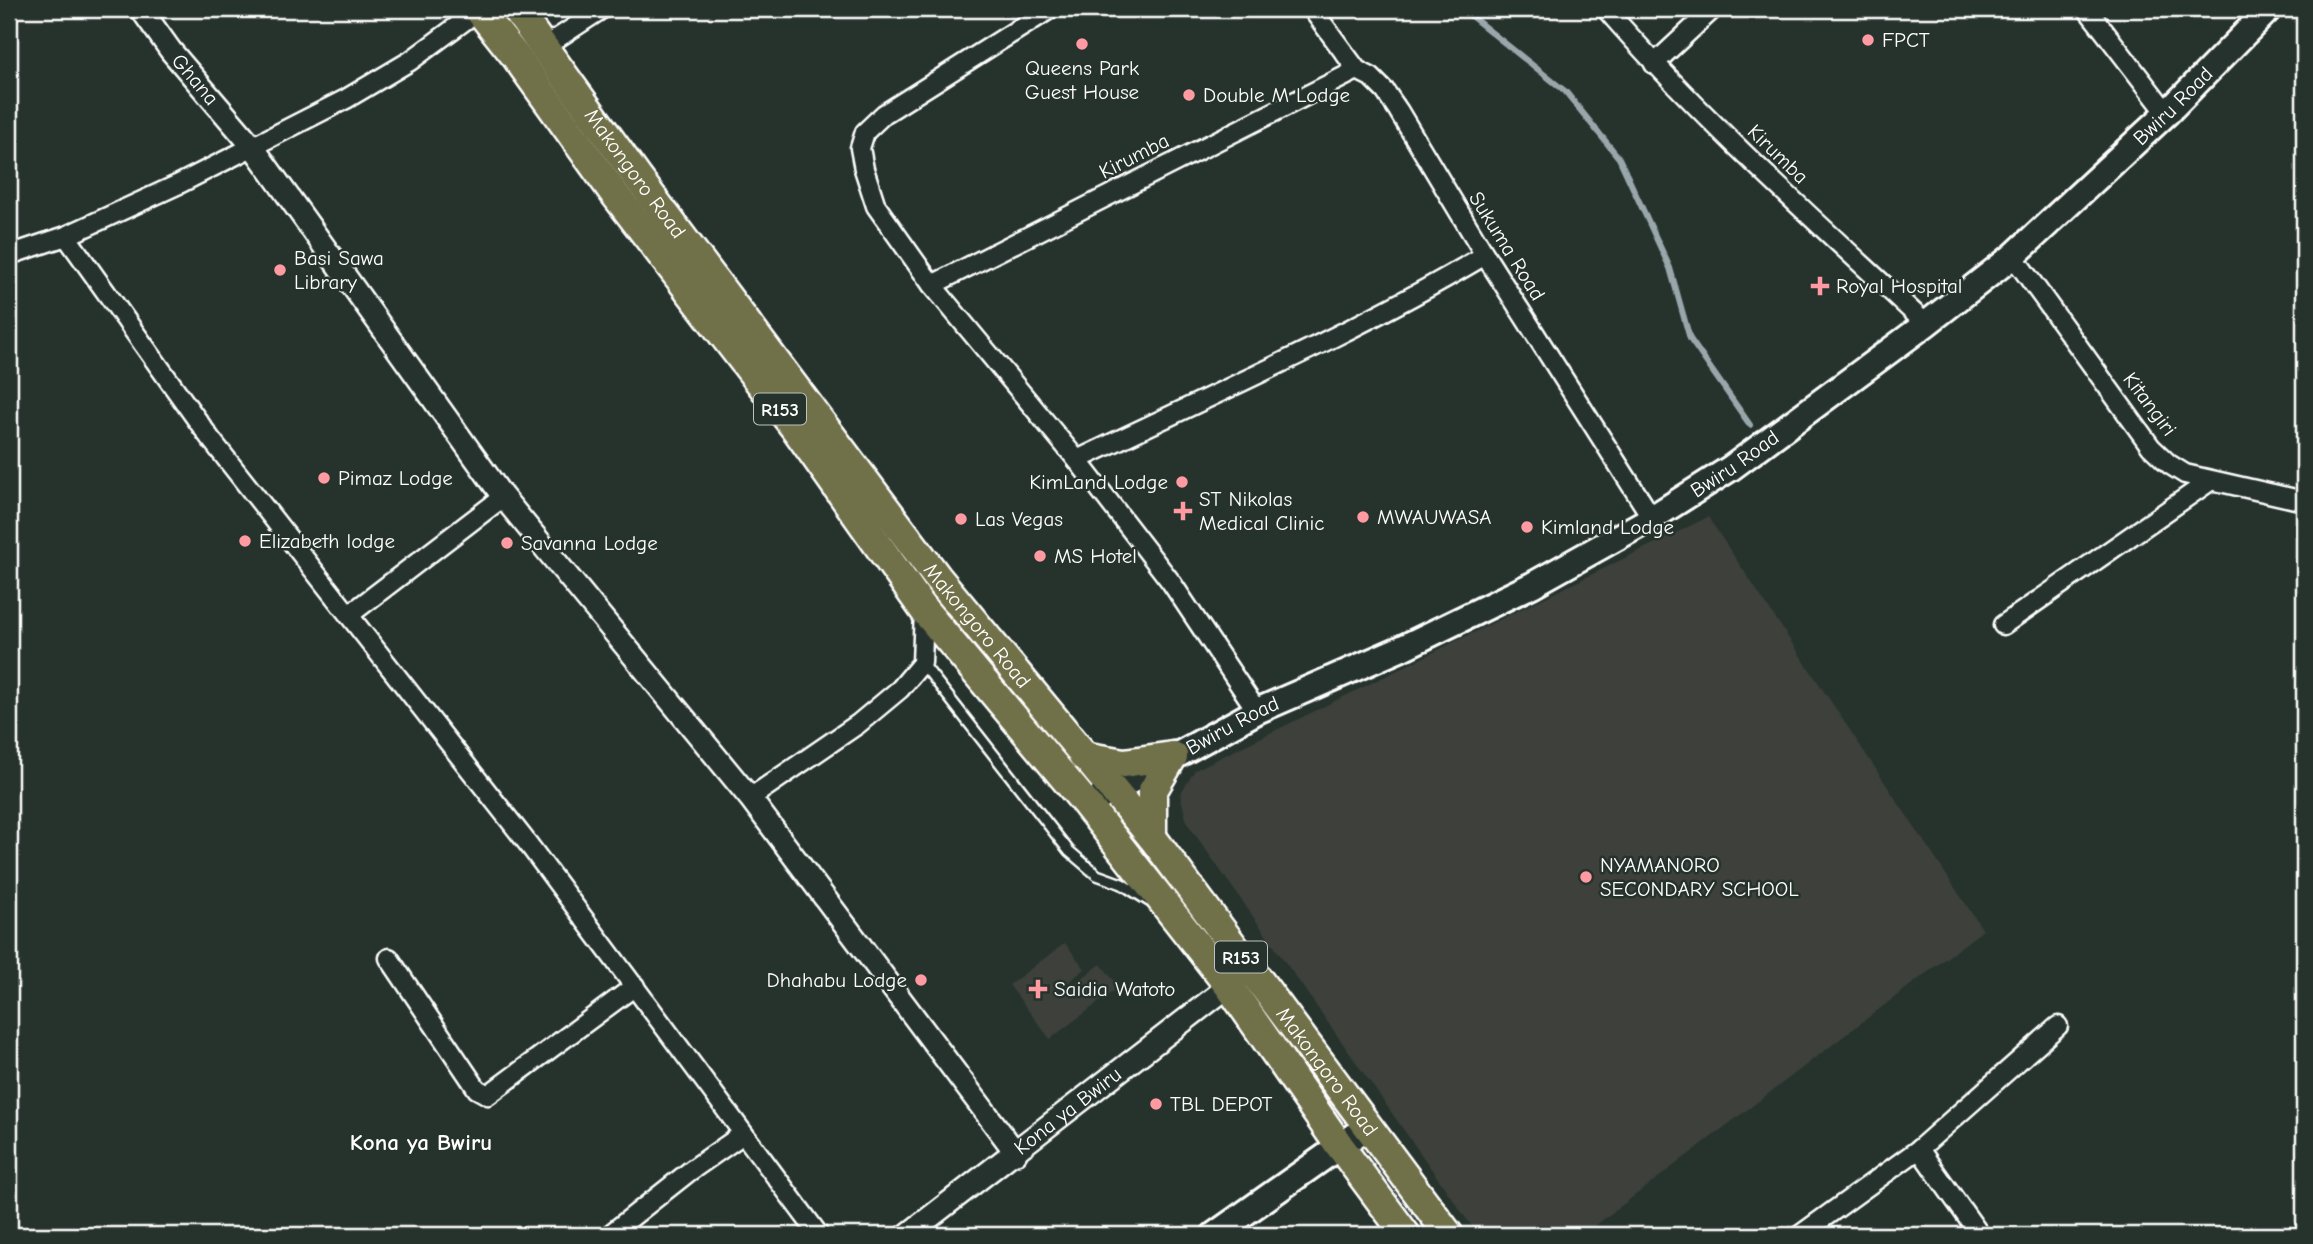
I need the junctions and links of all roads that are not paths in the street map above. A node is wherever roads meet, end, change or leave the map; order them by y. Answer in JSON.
{"nodes":[{"id":1,"x":141,"y":9,"type":"edge"},
{"id":2,"x":478,"y":9,"type":"edge"},
{"id":3,"x":516,"y":9,"type":"edge"},
{"id":4,"x":601,"y":9,"type":"edge"},
{"id":5,"x":1050,"y":9,"type":"edge"},
{"id":6,"x":1312,"y":9,"type":"edge"},
{"id":7,"x":1606,"y":9,"type":"edge"},
{"id":8,"x":1713,"y":9,"type":"edge"},
{"id":9,"x":2087,"y":9,"type":"edge"},
{"id":10,"x":2269,"y":9,"type":"edge"},
{"id":11,"x":544,"y":47,"type":"junction"},
{"id":12,"x":1654,"y":64,"type":"junction"},
{"id":13,"x":1357,"y":70,"type":"junction"},
{"id":14,"x":2167,"y":113,"type":"junction"},
{"id":15,"x":253,"y":147,"type":"junction"},
{"id":16,"x":66,"y":236,"type":"junction"},
{"id":17,"x":9,"y":255,"type":"edge"},
{"id":18,"x":1485,"y":255,"type":"junction"},
{"id":19,"x":2013,"y":256,"type":"junction"},
{"id":20,"x":932,"y":285,"type":"junction"},
{"id":21,"x":1926,"y":324,"type":"junction"},
{"id":22,"x":1077,"y":460,"type":"junction"},
{"id":23,"x":2210,"y":481,"type":"junction"},
{"id":24,"x":503,"y":497,"type":"junction"},
{"id":25,"x":2304,"y":501,"type":"edge"},
{"id":26,"x":1652,"y":518,"type":"junction"},
{"id":27,"x":924,"y":610,"type":"junction"},
{"id":28,"x":349,"y":615,"type":"junction"},
{"id":29,"x":2003,"y":625,"type":"dead end"},
{"id":30,"x":922,"y":663,"type":"junction"},
{"id":31,"x":1257,"y":711,"type":"junction"},
{"id":32,"x":1173,"y":756,"type":"junction"},
{"id":33,"x":1083,"y":757,"type":"junction"},
{"id":34,"x":1112,"y":790,"type":"junction"},
{"id":35,"x":750,"y":798,"type":"junction"},
{"id":36,"x":1087,"y":805,"type":"junction"},
{"id":37,"x":1152,"y":837,"type":"junction"},
{"id":38,"x":1176,"y":919,"type":"junction"},
{"id":39,"x":389,"y":958,"type":"dead end"},
{"id":40,"x":635,"y":986,"type":"junction"},
{"id":41,"x":1229,"y":986,"type":"junction"},
{"id":42,"x":2058,"y":1026,"type":"dead end"},
{"id":43,"x":1367,"y":1126,"type":"junction"},
{"id":44,"x":743,"y":1134,"type":"junction"},
{"id":45,"x":1339,"y":1145,"type":"junction"},
{"id":46,"x":1919,"y":1149,"type":"junction"},
{"id":47,"x":1016,"y":1153,"type":"junction"},
{"id":48,"x":609,"y":1235,"type":"edge"},
{"id":49,"x":818,"y":1235,"type":"edge"},
{"id":50,"x":907,"y":1235,"type":"edge"},
{"id":51,"x":1214,"y":1235,"type":"edge"},
{"id":52,"x":1406,"y":1235,"type":"edge"},
{"id":53,"x":1448,"y":1235,"type":"edge"},
{"id":54,"x":1800,"y":1235,"type":"edge"},
{"id":55,"x":1980,"y":1235,"type":"edge"}],
"edges":[{"from":1,"to":15,"type":"street","name":"Ghana"},
{"from":2,"to":15,"type":"street"},
{"from":2,"to":27,"type":"main road","name":"Makongoro Road","number":"R153"},
{"from":3,"to":11,"type":"main road","name":"Makongoro Road","number":"R153"},
{"from":4,"to":11,"type":"street"},
{"from":5,"to":20,"type":"street"},
{"from":6,"to":13,"type":"street","name":"Sukuma Road"},
{"from":7,"to":12,"type":"street","name":"Kirumba"},
{"from":8,"to":12,"type":"street"},
{"from":9,"to":14,"type":"street"},
{"from":10,"to":14,"type":"main road","name":"Bwiru Road"},
{"from":11,"to":33,"type":"main road","name":"Makongoro Road","number":"R153"},
{"from":12,"to":21,"type":"street","name":"Kirumba"},
{"from":13,"to":18,"type":"street","name":"Sukuma Road"},
{"from":13,"to":20,"type":"street","name":"Kirumba"},
{"from":14,"to":19,"type":"main road","name":"Bwiru Road"},
{"from":15,"to":16,"type":"street"},
{"from":15,"to":24,"type":"street","name":"Ghana"},
{"from":16,"to":17,"type":"street"},
{"from":16,"to":28,"type":"street"},
{"from":18,"to":22,"type":"street"},
{"from":18,"to":26,"type":"street","name":"Sukuma Road"},
{"from":19,"to":21,"type":"main road","name":"Bwiru Road"},
{"from":19,"to":23,"type":"street","name":"Kitangiri"},
{"from":20,"to":22,"type":"street"},
{"from":21,"to":26,"type":"main road","name":"Bwiru Road"},
{"from":22,"to":31,"type":"street"},
{"from":23,"to":25,"type":"street","name":"Kitangiri"},
{"from":23,"to":29,"type":"street"},
{"from":24,"to":28,"type":"street"},
{"from":24,"to":35,"type":"street","name":"Ghana"},
{"from":26,"to":31,"type":"main road","name":"Bwiru Road"},
{"from":27,"to":30,"type":"street"},
{"from":27,"to":36,"type":"main road","name":"Makongoro Road","number":"R153"},
{"from":28,"to":40,"type":"street"},
{"from":30,"to":35,"type":"street"},
{"from":30,"to":38,"type":"lane"},
{"from":31,"to":32,"type":"main road","name":"Bwiru Road"},
{"from":32,"to":33,"type":"main road"},
{"from":32,"to":34,"type":"main road","name":"Bwiru Road"},
{"from":32,"to":37,"type":"main road"},
{"from":33,"to":34,"type":"main road","name":"Makongoro Road","number":"R153"},
{"from":34,"to":36,"type":"main road","name":"Bwiru Road"},
{"from":34,"to":37,"type":"main road","name":"Makongoro Road","number":"R153"},
{"from":35,"to":47,"type":"street","name":"Ghana"},
{"from":36,"to":38,"type":"main road","name":"Makongoro Road","number":"R153"},
{"from":37,"to":43,"type":"main road","name":"Makongoro Road","number":"R153"},
{"from":38,"to":41,"type":"main road","name":"Makongoro Road","number":"R153"},
{"from":39,"to":40,"type":"street"},
{"from":40,"to":44,"type":"street"},
{"from":41,"to":45,"type":"main road","name":"Makongoro Road","number":"R153"},
{"from":41,"to":47,"type":"street","name":"Kona ya Bwiru"},
{"from":42,"to":46,"type":"street"},
{"from":43,"to":45,"type":"main road"},
{"from":43,"to":53,"type":"main road","name":"Makongoro Road","number":"R153"},
{"from":44,"to":48,"type":"street"},
{"from":44,"to":49,"type":"street"},
{"from":45,"to":51,"type":"main road"},
{"from":45,"to":52,"type":"main road","name":"Makongoro Road","number":"R153"},
{"from":46,"to":54,"type":"street"},
{"from":46,"to":55,"type":"street"},
{"from":47,"to":50,"type":"street","name":"Kona ya Bwiru"}]}
